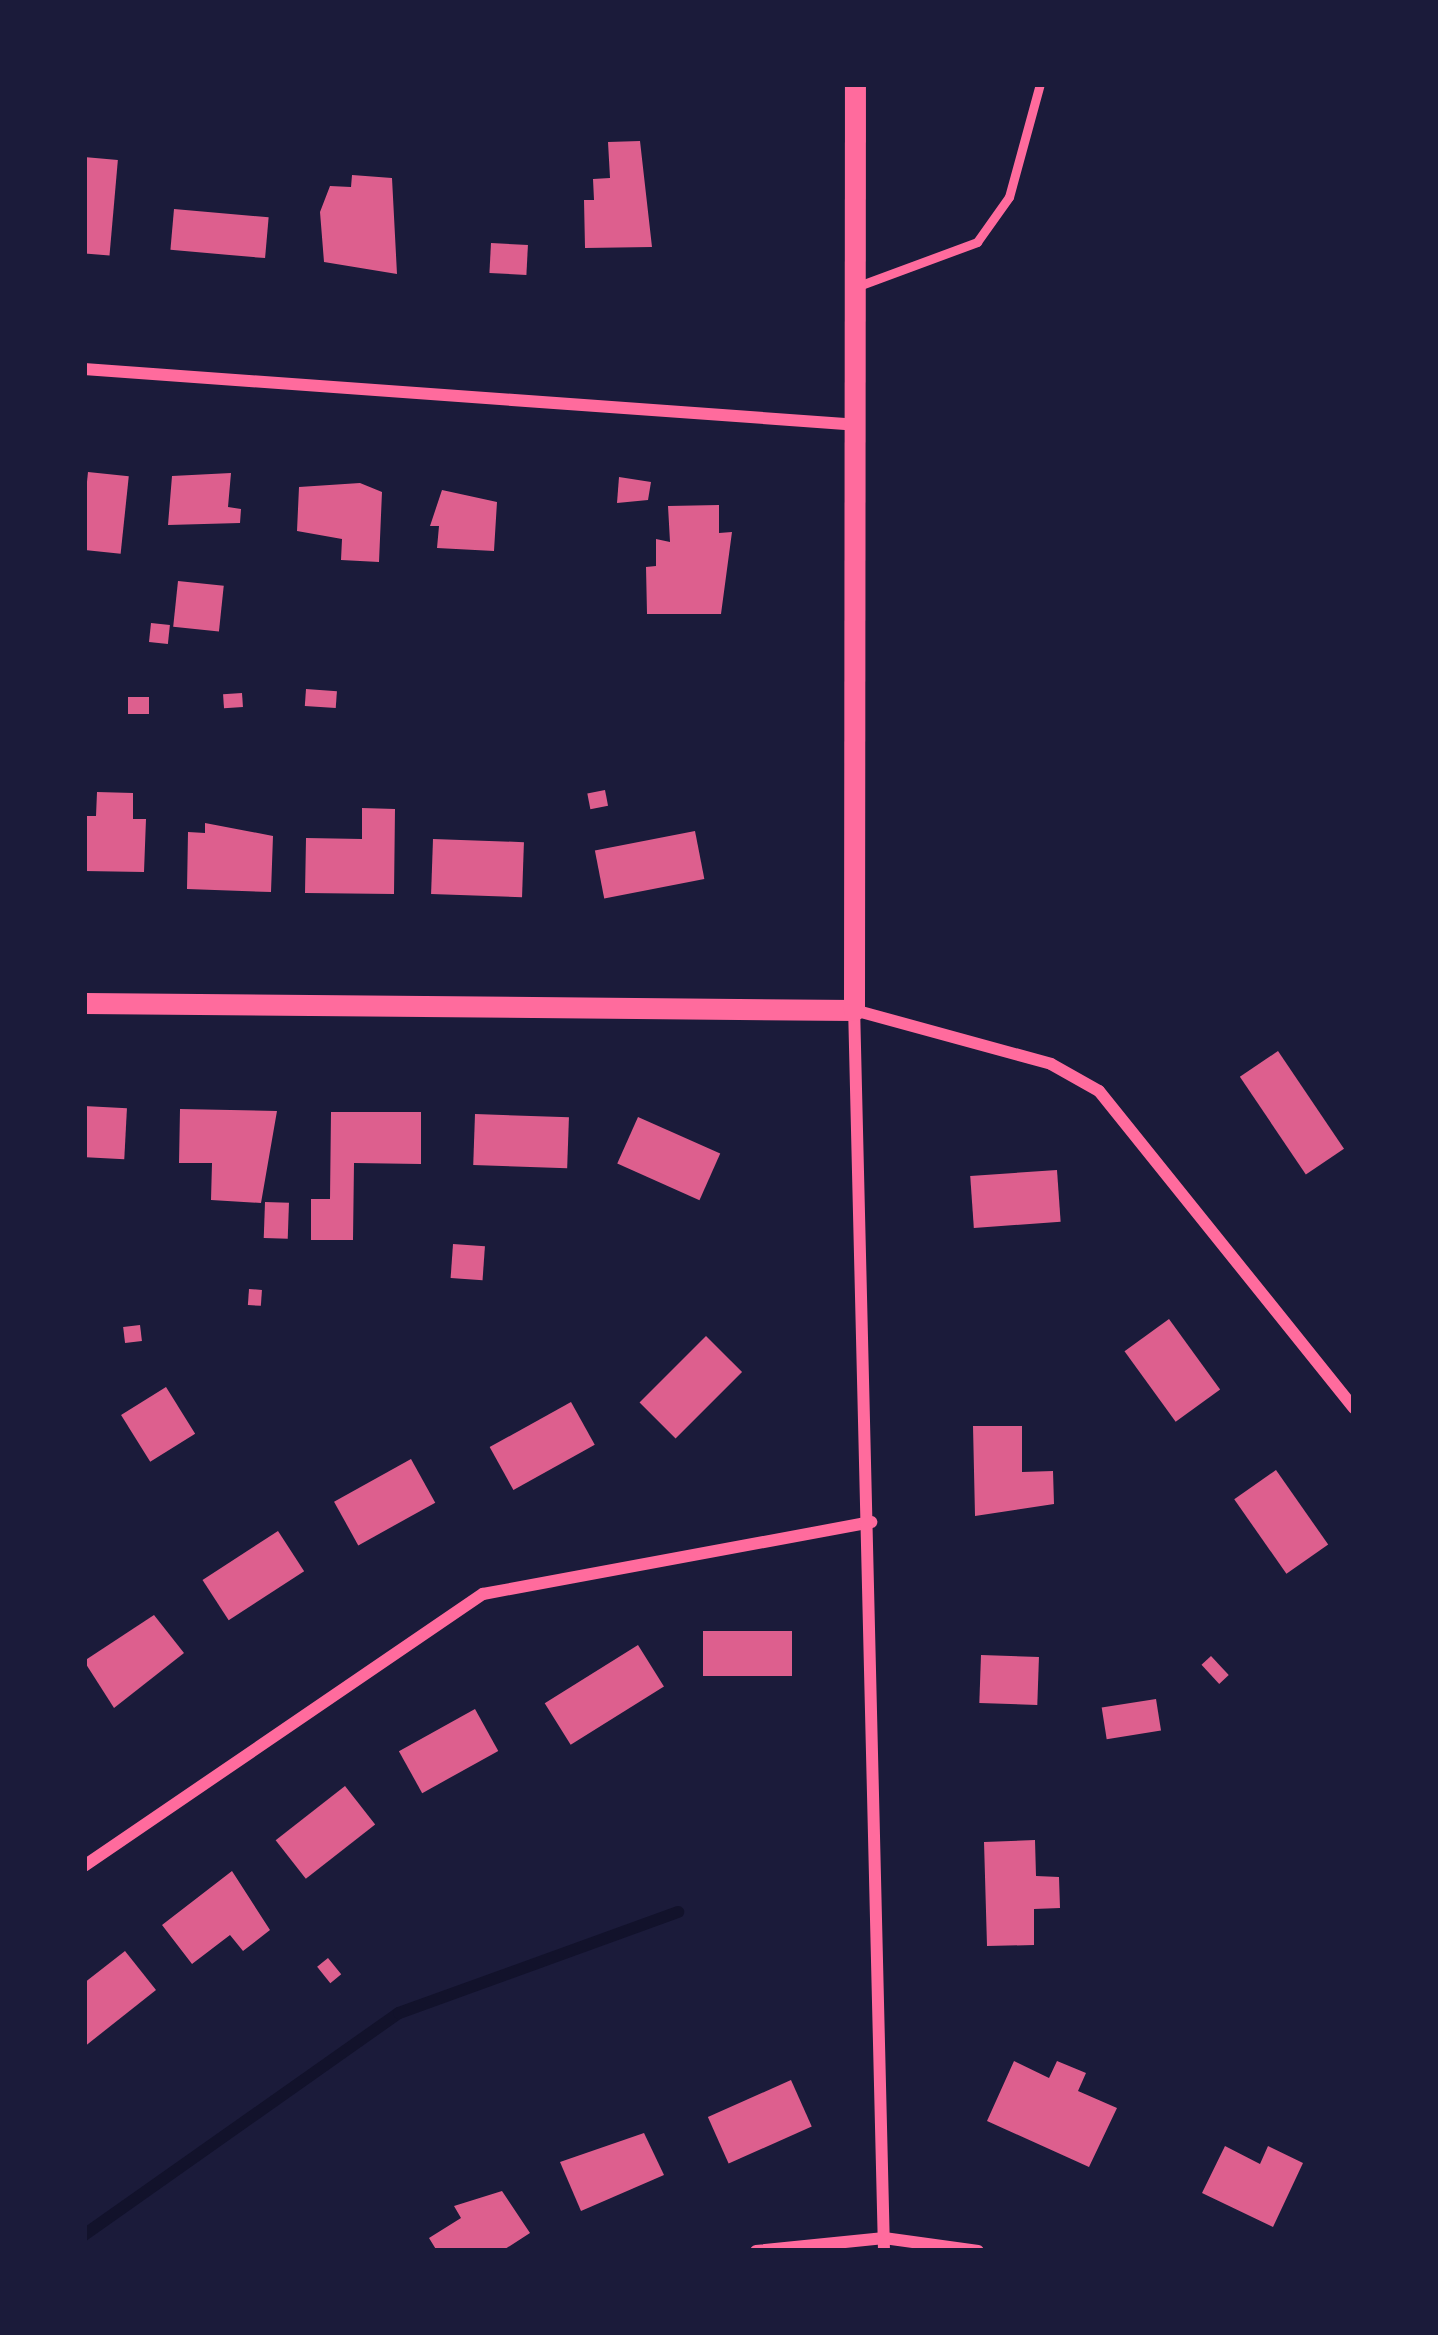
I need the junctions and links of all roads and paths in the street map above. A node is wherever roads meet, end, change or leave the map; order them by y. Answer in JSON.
{"nodes":[{"id":1,"x":855,"y":84,"type":"edge"},
{"id":2,"x":1040,"y":84,"type":"edge"},
{"id":3,"x":861,"y":285,"type":"junction"},
{"id":4,"x":84,"y":369,"type":"edge"},
{"id":5,"x":860,"y":424,"type":"junction"},
{"id":6,"x":84,"y":1003,"type":"edge"},
{"id":7,"x":854,"y":1010,"type":"junction"},
{"id":8,"x":1354,"y":1408,"type":"edge"},
{"id":9,"x":871,"y":1522,"type":"junction"},
{"id":10,"x":84,"y":1865,"type":"edge"},
{"id":11,"x":884,"y":2244,"type":"edge"},
{"id":12,"x":756,"y":2251,"type":"edge"},
{"id":13,"x":978,"y":2251,"type":"edge"}],
"edges":[{"from":1,"to":3,"type":"street"},
{"from":2,"to":3,"type":"lane"},
{"from":3,"to":5,"type":"street"},
{"from":4,"to":5,"type":"street"},
{"from":5,"to":7,"type":"street"},
{"from":6,"to":7,"type":"street"},
{"from":7,"to":8,"type":"street"},
{"from":7,"to":9,"type":"street"},
{"from":9,"to":10,"type":"street"},
{"from":9,"to":11,"type":"street"},
{"from":11,"to":12,"type":"street"},
{"from":11,"to":13,"type":"street"}]}
